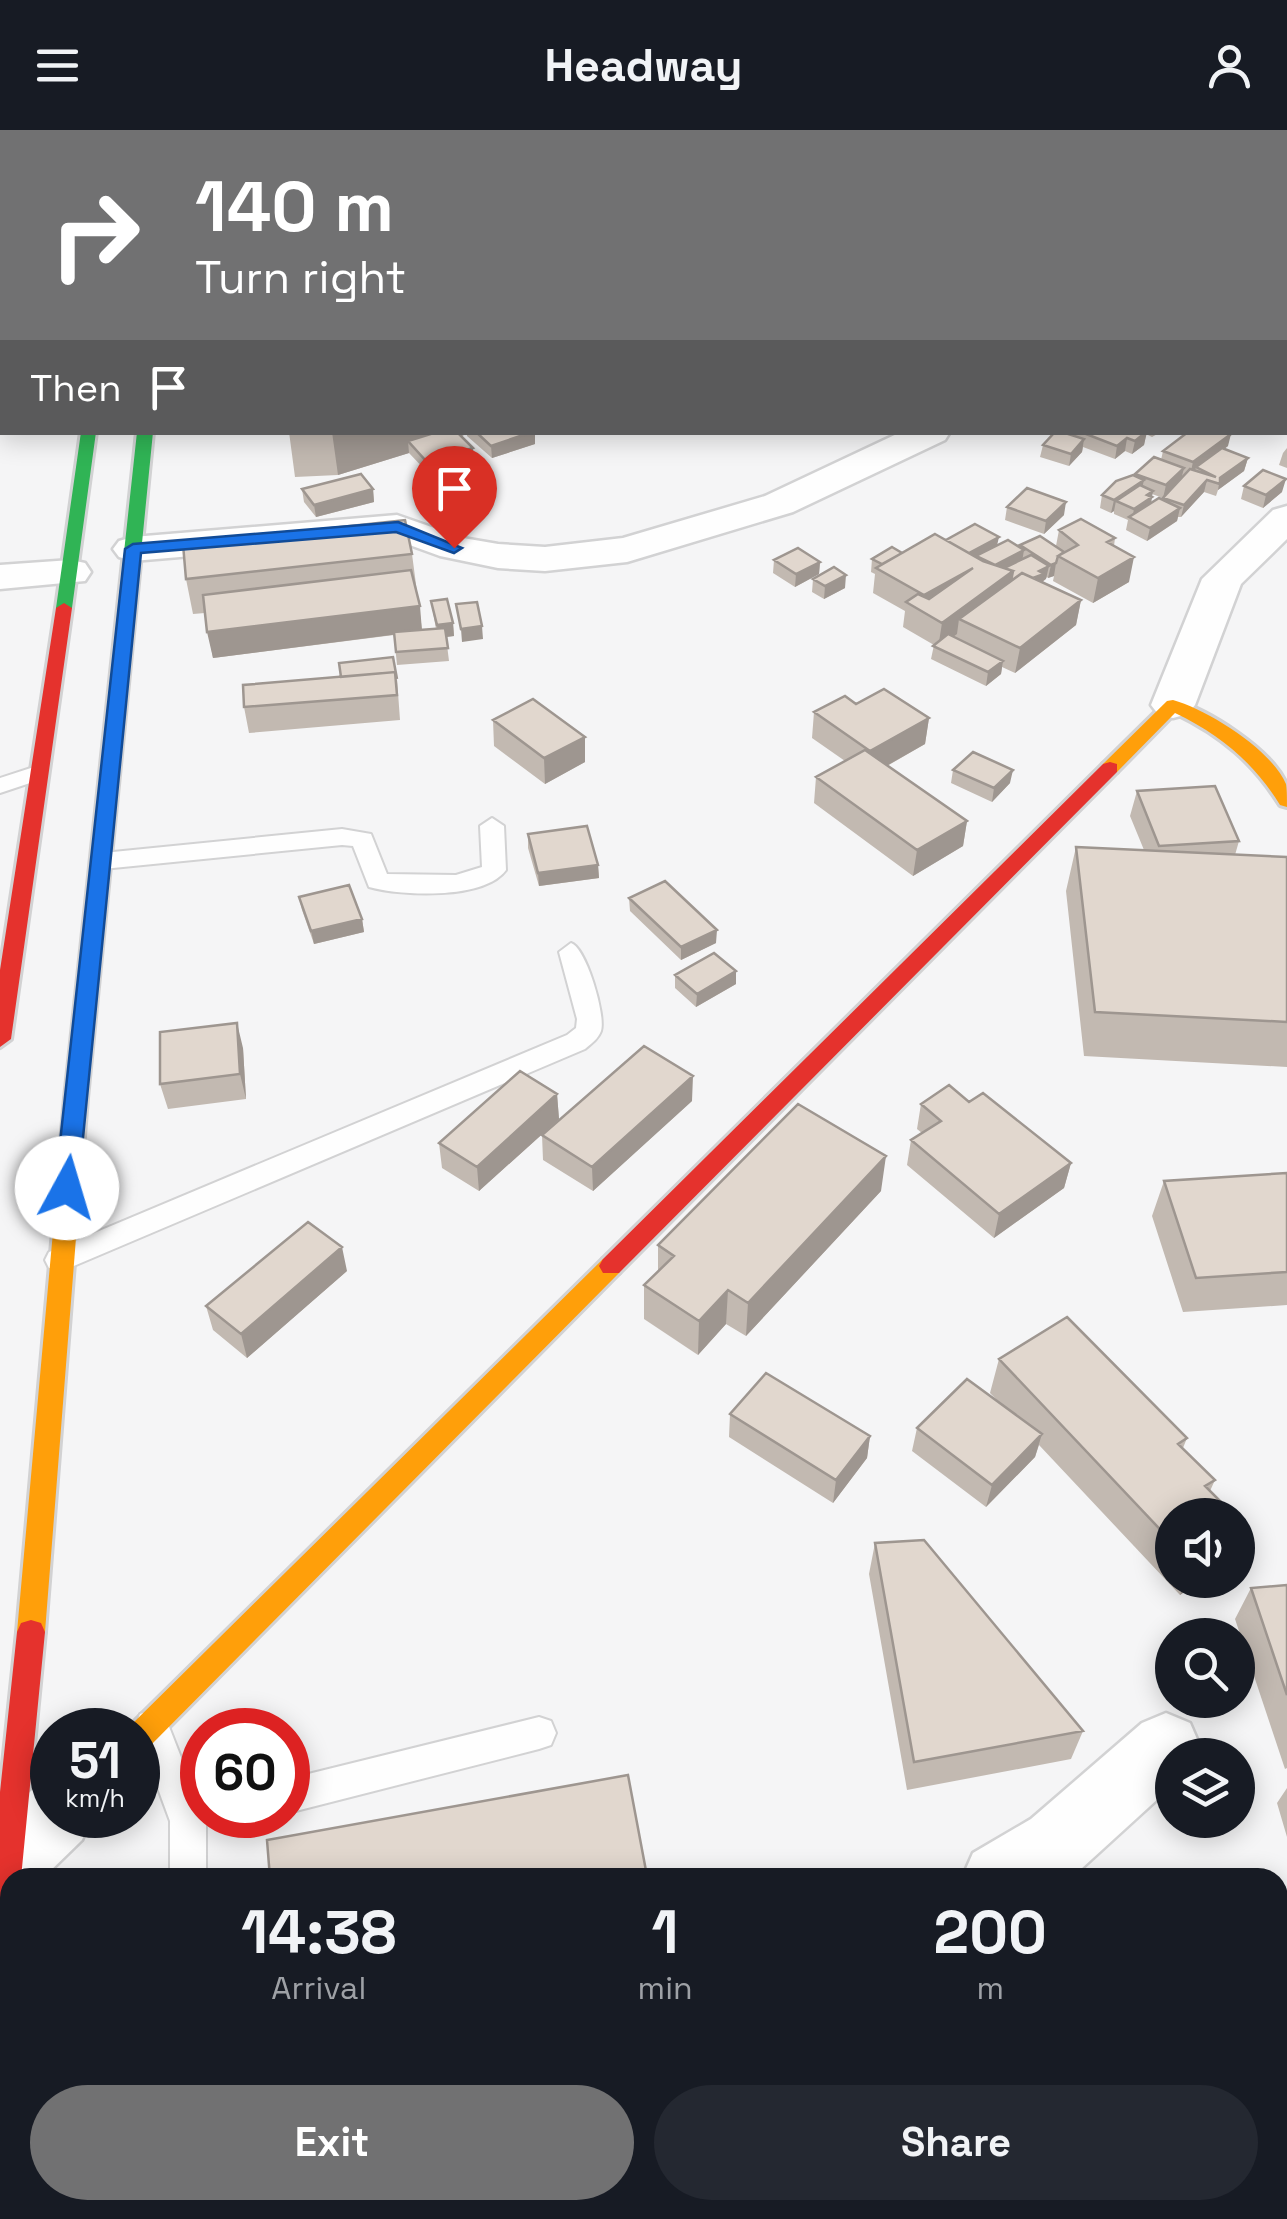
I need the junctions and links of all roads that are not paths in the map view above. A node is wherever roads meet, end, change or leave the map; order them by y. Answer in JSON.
{"nodes":[{"id":1,"x":89,"y":435,"type":"edge"},
{"id":2,"x":145,"y":435,"type":"edge"},
{"id":3,"x":926,"y":435,"type":"edge"},
{"id":4,"x":1287,"y":518,"type":"edge"},
{"id":5,"x":133,"y":549,"type":"junction"},
{"id":6,"x":71,"y":572,"type":"junction"},
{"id":7,"x":0,"y":577,"type":"edge"},
{"id":8,"x":1173,"y":705,"type":"junction"},
{"id":9,"x":34,"y":774,"type":"junction"},
{"id":10,"x":0,"y":786,"type":"edge"},
{"id":11,"x":1287,"y":800,"type":"edge"},
{"id":12,"x":492,"y":826,"type":"dead end"},
{"id":13,"x":103,"y":862,"type":"junction"},
{"id":14,"x":570,"y":952,"type":"dead end"},
{"id":15,"x":4,"y":962,"type":"edge"},
{"id":16,"x":0,"y":1038,"type":"edge"},
{"id":17,"x":59,"y":1260,"type":"junction"},
{"id":18,"x":160,"y":1716,"type":"edge"},
{"id":19,"x":539,"y":1733,"type":"dead end"},
{"id":20,"x":1155,"y":1756,"type":"edge"},
{"id":21,"x":160,"y":1757,"type":"edge"},
{"id":22,"x":180,"y":1787,"type":"edge"},
{"id":23,"x":310,"y":1790,"type":"edge"},
{"id":24,"x":33,"y":1838,"type":"edge"},
{"id":25,"x":196,"y":1838,"type":"edge"},
{"id":26,"x":6,"y":1863,"type":"junction"},
{"id":27,"x":6,"y":1868,"type":"edge"},
{"id":28,"x":190,"y":1868,"type":"edge"},
{"id":29,"x":1015,"y":1868,"type":"edge"}],
"edges":[{"from":1,"to":6,"type":"main road"},
{"from":2,"to":5,"type":"main road"},
{"from":3,"to":5,"type":"street"},
{"from":4,"to":8,"type":"street"},
{"from":5,"to":13,"type":"main road"},
{"from":6,"to":7,"type":"street"},
{"from":6,"to":9,"type":"main road"},
{"from":8,"to":11,"type":"main road"},
{"from":8,"to":18,"type":"main road"},
{"from":9,"to":10,"type":"lane"},
{"from":9,"to":15,"type":"main road"},
{"from":12,"to":13,"type":"lane"},
{"from":13,"to":17,"type":"main road"},
{"from":14,"to":17,"type":"lane"},
{"from":15,"to":16,"type":"main road"},
{"from":17,"to":26,"type":"main road"},
{"from":19,"to":23,"type":"lane"},
{"from":20,"to":29,"type":"street"},
{"from":21,"to":22,"type":"lane"},
{"from":24,"to":26,"type":"street"},
{"from":25,"to":28,"type":"lane"},
{"from":26,"to":27,"type":"main road"}]}
